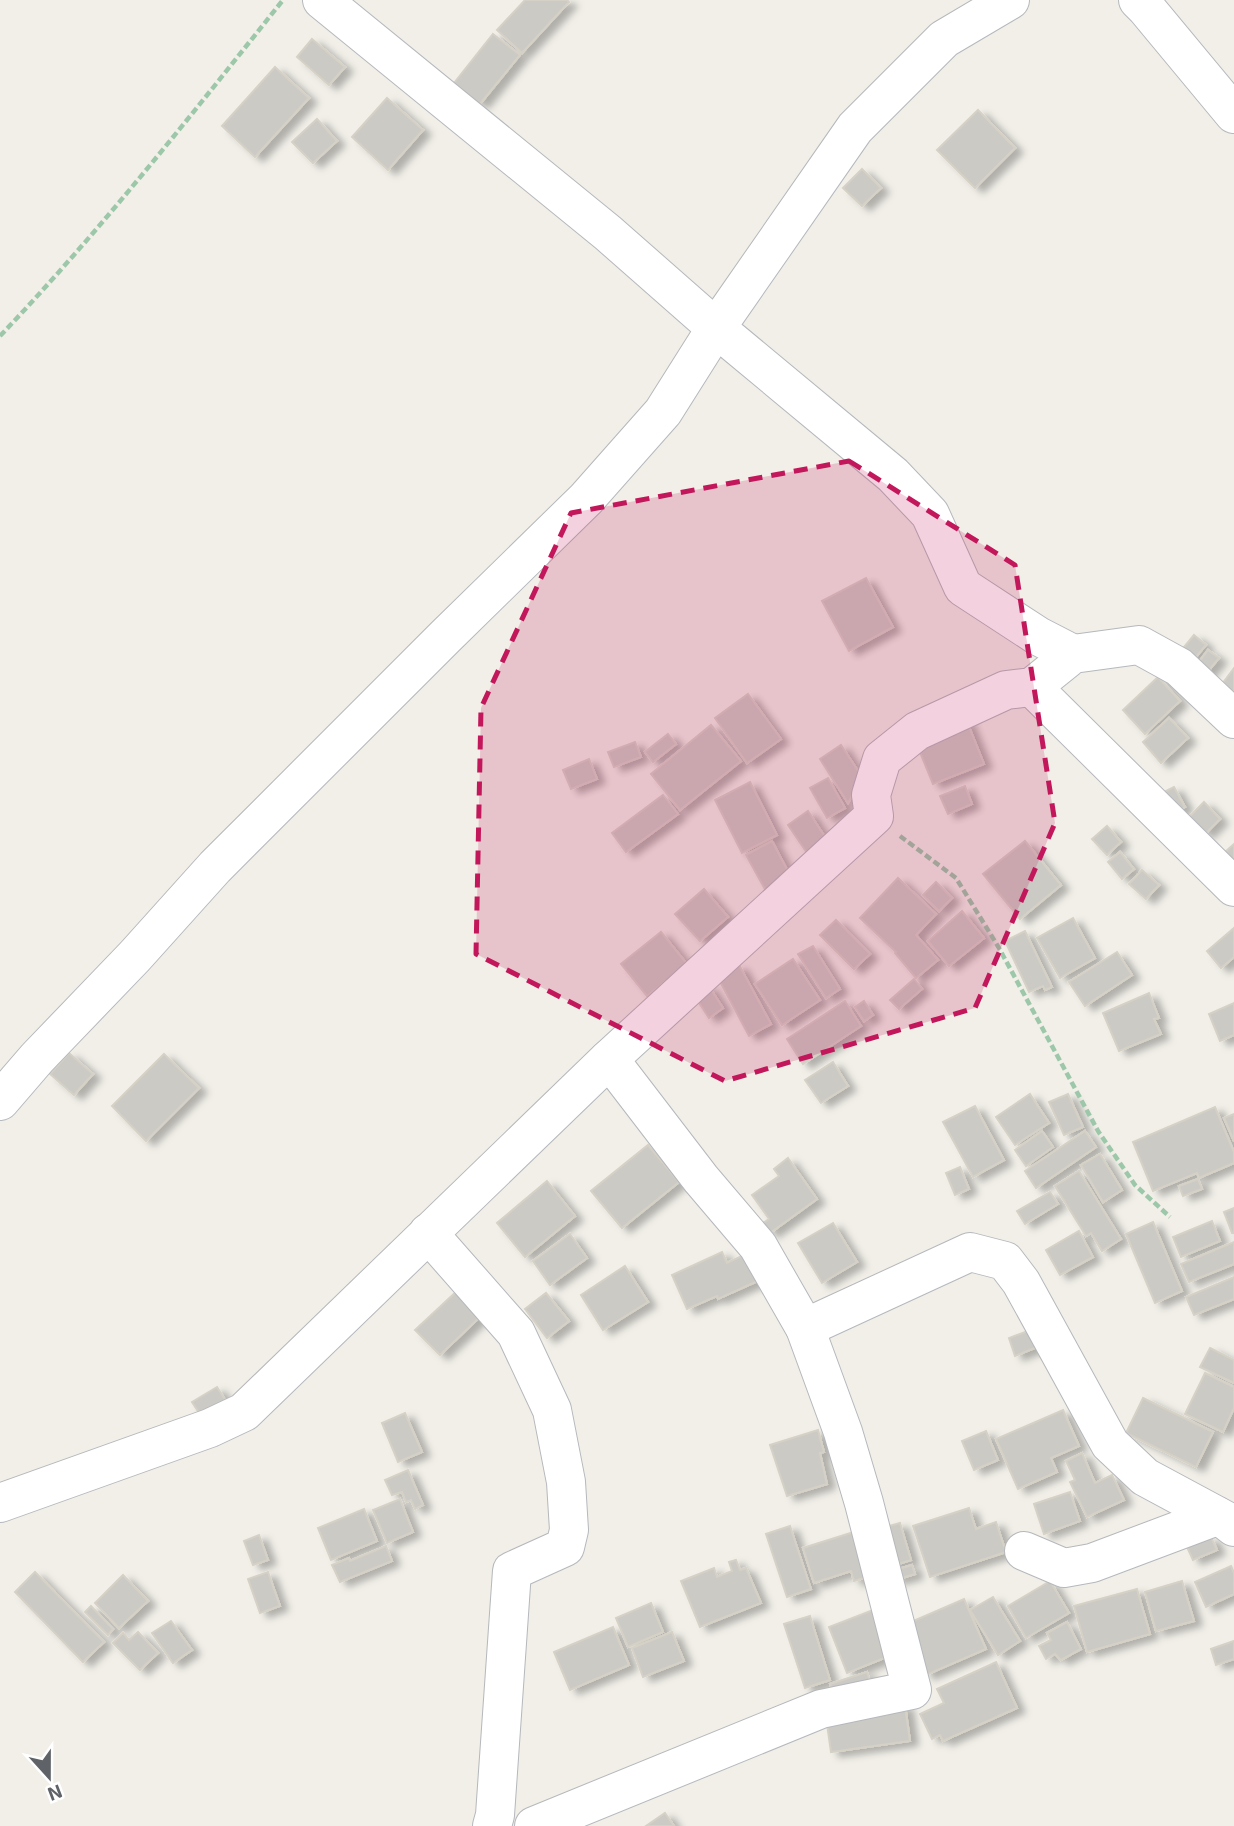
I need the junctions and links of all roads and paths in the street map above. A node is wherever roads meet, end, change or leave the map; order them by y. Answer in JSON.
{"nodes":[{"id":1,"x":283,"y":0,"type":"edge"},
{"id":2,"x":322,"y":0,"type":"edge"},
{"id":3,"x":1010,"y":0,"type":"edge"},
{"id":4,"x":1138,"y":0,"type":"edge"},
{"id":5,"x":1234,"y":114,"type":"edge"},
{"id":6,"x":716,"y":328,"type":"junction"},
{"id":7,"x":0,"y":336,"type":"edge"},
{"id":8,"x":1073,"y":654,"type":"junction"},
{"id":9,"x":1032,"y":687,"type":"junction"},
{"id":10,"x":1234,"y":719,"type":"edge"},
{"id":11,"x":874,"y":816,"type":"junction"},
{"id":12,"x":1234,"y":887,"type":"edge"},
{"id":13,"x":609,"y":1059,"type":"junction"},
{"id":14,"x":0,"y":1101,"type":"edge"},
{"id":15,"x":1170,"y":1217,"type":"dead end"},
{"id":16,"x":428,"y":1233,"type":"junction"},
{"id":17,"x":805,"y":1328,"type":"junction"},
{"id":18,"x":0,"y":1503,"type":"edge"},
{"id":19,"x":1226,"y":1521,"type":"edge"},
{"id":20,"x":1024,"y":1551,"type":"dead end"},
{"id":21,"x":492,"y":1826,"type":"edge"},
{"id":22,"x":534,"y":1826,"type":"edge"}],
"edges":[{"from":1,"to":7,"type":"path"},
{"from":2,"to":6,"type":"street"},
{"from":3,"to":6,"type":"street"},
{"from":4,"to":5,"type":"street"},
{"from":6,"to":8,"type":"street"},
{"from":6,"to":14,"type":"street"},
{"from":8,"to":9,"type":"street"},
{"from":8,"to":10,"type":"street"},
{"from":9,"to":11,"type":"street"},
{"from":9,"to":12,"type":"street"},
{"from":11,"to":13,"type":"street"},
{"from":11,"to":15,"type":"path"},
{"from":13,"to":16,"type":"street"},
{"from":13,"to":17,"type":"street"},
{"from":16,"to":18,"type":"street"},
{"from":16,"to":21,"type":"street"},
{"from":17,"to":19,"type":"street"},
{"from":17,"to":22,"type":"street"},
{"from":19,"to":20,"type":"street"}]}
